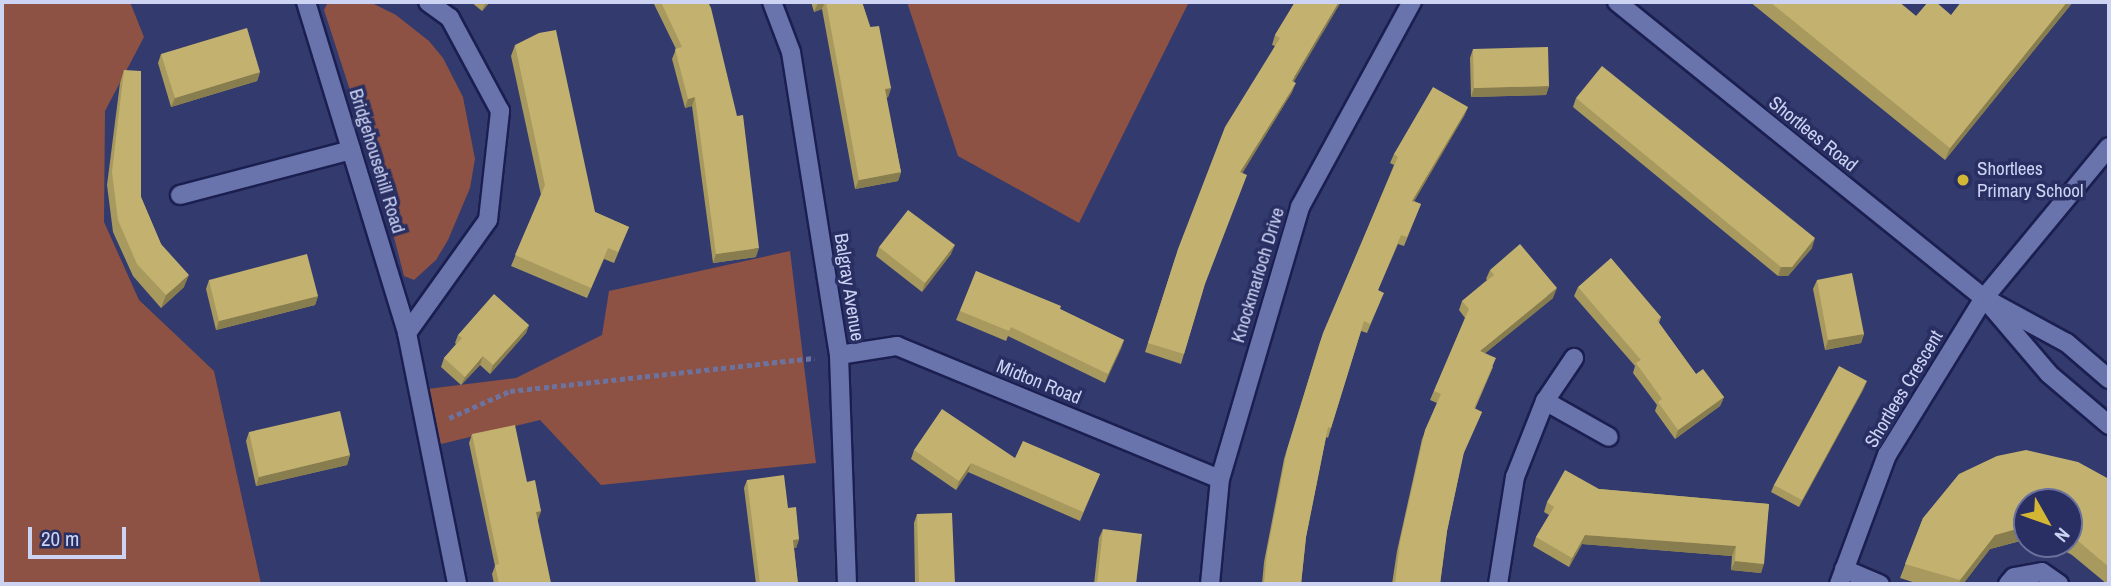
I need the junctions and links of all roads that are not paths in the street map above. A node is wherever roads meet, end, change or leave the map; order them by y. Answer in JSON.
{"nodes":[{"id":1,"x":306,"y":2,"type":"edge"},
{"id":2,"x":428,"y":2,"type":"edge"},
{"id":3,"x":772,"y":2,"type":"edge"},
{"id":4,"x":1412,"y":2,"type":"edge"},
{"id":5,"x":1616,"y":2,"type":"edge"},
{"id":6,"x":2109,"y":147,"type":"edge"},
{"id":7,"x":351,"y":150,"type":"junction"},
{"id":8,"x":180,"y":194,"type":"dead end"},
{"id":9,"x":1984,"y":298,"type":"junction"},
{"id":10,"x":407,"y":333,"type":"junction"},
{"id":11,"x":839,"y":355,"type":"junction"},
{"id":12,"x":1574,"y":358,"type":"dead end"},
{"id":13,"x":2109,"y":379,"type":"edge"},
{"id":14,"x":1545,"y":401,"type":"junction"},
{"id":15,"x":2109,"y":425,"type":"edge"},
{"id":16,"x":1609,"y":437,"type":"dead end"},
{"id":17,"x":1220,"y":479,"type":"junction"},
{"id":18,"x":1841,"y":577,"type":"edge"},
{"id":19,"x":457,"y":584,"type":"edge"},
{"id":20,"x":847,"y":584,"type":"edge"},
{"id":21,"x":1210,"y":584,"type":"edge"},
{"id":22,"x":1498,"y":584,"type":"edge"},
{"id":23,"x":1880,"y":584,"type":"edge"},
{"id":24,"x":2008,"y":584,"type":"edge"},
{"id":25,"x":2059,"y":584,"type":"edge"}],
"edges":[{"from":1,"to":7,"type":"street","name":"Bridgehousehill Road"},
{"from":2,"to":10,"type":"street"},
{"from":3,"to":11,"type":"street","name":"Balgray Avenue"},
{"from":4,"to":17,"type":"street","name":"Knockmarloch Drive"},
{"from":5,"to":9,"type":"street","name":"Shortlees Road"},
{"from":6,"to":9,"type":"street","name":"Shortlees Crescent"},
{"from":7,"to":8,"type":"street"},
{"from":7,"to":10,"type":"street","name":"Bridgehousehill Road"},
{"from":9,"to":13,"type":"street"},
{"from":9,"to":15,"type":"street"},
{"from":9,"to":18,"type":"street","name":"Shortlees Crescent"},
{"from":10,"to":19,"type":"street","name":"Bridgehousehill Road"},
{"from":11,"to":17,"type":"street","name":"Midton Road"},
{"from":11,"to":20,"type":"street","name":"Balgray Avenue"},
{"from":12,"to":14,"type":"street"},
{"from":14,"to":16,"type":"street"},
{"from":14,"to":22,"type":"street"},
{"from":17,"to":21,"type":"street","name":"Knockmarloch Drive"},
{"from":18,"to":23,"type":"street"},
{"from":24,"to":25,"type":"street"}]}
